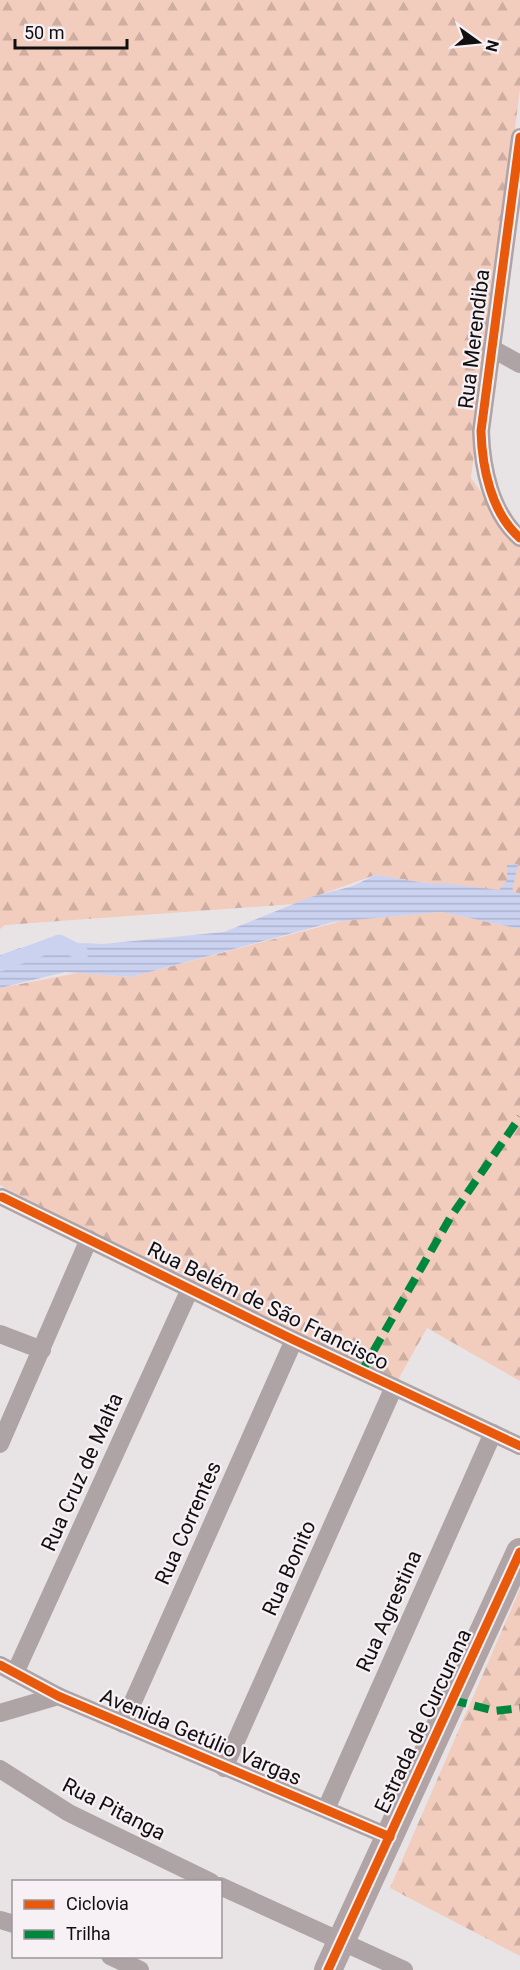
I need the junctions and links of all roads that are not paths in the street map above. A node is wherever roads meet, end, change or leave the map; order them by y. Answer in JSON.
{"nodes":[{"id":1,"x":520,"y":137,"type":"edge"},
{"id":2,"x":515,"y":202,"type":"edge"},
{"id":3,"x":491,"y":348,"type":"junction"},
{"id":4,"x":520,"y":364,"type":"edge"},
{"id":5,"x":520,"y":538,"type":"edge"},
{"id":6,"x":2,"y":1197,"type":"edge"},
{"id":7,"x":89,"y":1239,"type":"junction"},
{"id":8,"x":190,"y":1289,"type":"junction"},
{"id":9,"x":0,"y":1334,"type":"edge"},
{"id":10,"x":294,"y":1340,"type":"junction"},
{"id":11,"x":42,"y":1350,"type":"junction"},
{"id":12,"x":394,"y":1387,"type":"junction"},
{"id":13,"x":493,"y":1433,"type":"junction"},
{"id":14,"x":0,"y":1444,"type":"edge"},
{"id":15,"x":520,"y":1446,"type":"edge"},
{"id":16,"x":520,"y":1552,"type":"edge"},
{"id":17,"x":8,"y":1669,"type":"edge"},
{"id":18,"x":58,"y":1696,"type":"junction"},
{"id":19,"x":0,"y":1713,"type":"edge"},
{"id":20,"x":123,"y":1724,"type":"junction"},
{"id":21,"x":224,"y":1768,"type":"junction"},
{"id":22,"x":0,"y":1769,"type":"edge"},
{"id":23,"x":326,"y":1809,"type":"junction"},
{"id":24,"x":390,"y":1837,"type":"junction"},
{"id":25,"x":209,"y":1880,"type":"edge"},
{"id":26,"x":222,"y":1887,"type":"edge"},
{"id":27,"x":341,"y":1942,"type":"junction"},
{"id":28,"x":114,"y":1958,"type":"edge"},
{"id":29,"x":140,"y":1970,"type":"edge"},
{"id":30,"x":328,"y":1970,"type":"edge"},
{"id":31,"x":404,"y":1970,"type":"edge"}],
"edges":[{"from":1,"to":2,"type":"street","name":"Rua Merendiba"},
{"from":2,"to":3,"type":"street","name":"Rua Merendiba"},
{"from":3,"to":4,"type":"street"},
{"from":3,"to":5,"type":"street","name":"Rua Merendiba"},
{"from":6,"to":7,"type":"street","name":"Rua Belém de São Francisco"},
{"from":7,"to":8,"type":"street","name":"Rua Belém de São Francisco"},
{"from":7,"to":11,"type":"street"},
{"from":8,"to":10,"type":"street","name":"Rua Belém de São Francisco"},
{"from":8,"to":17,"type":"street","name":"Rua Cruz de Malta"},
{"from":9,"to":11,"type":"street"},
{"from":10,"to":12,"type":"street","name":"Rua Belém de São Francisco"},
{"from":10,"to":20,"type":"street","name":"Rua Correntes"},
{"from":11,"to":14,"type":"street"},
{"from":12,"to":13,"type":"street","name":"Rua Belém de São Francisco"},
{"from":12,"to":21,"type":"street","name":"Rua Bonito"},
{"from":13,"to":15,"type":"street","name":"Rua Belém de São Francisco"},
{"from":13,"to":23,"type":"street","name":"Rua Agrestina"},
{"from":16,"to":24,"type":"main road","name":"Estrada de Curcurana"},
{"from":17,"to":18,"type":"street","name":"Avenida Getúlio Vargas"},
{"from":18,"to":19,"type":"street"},
{"from":18,"to":20,"type":"street","name":"Avenida Getúlio Vargas"},
{"from":20,"to":21,"type":"street","name":"Avenida Getúlio Vargas"},
{"from":21,"to":23,"type":"street","name":"Avenida Getúlio Vargas"},
{"from":22,"to":25,"type":"street","name":"Rua Pitanga"},
{"from":23,"to":24,"type":"street","name":"Avenida Getúlio Vargas"},
{"from":24,"to":27,"type":"main road","name":"Estrada de Curcurana"},
{"from":26,"to":27,"type":"street"},
{"from":27,"to":30,"type":"main road","name":"Estrada de Curcurana"},
{"from":27,"to":31,"type":"street"},
{"from":28,"to":29,"type":"street"}]}
